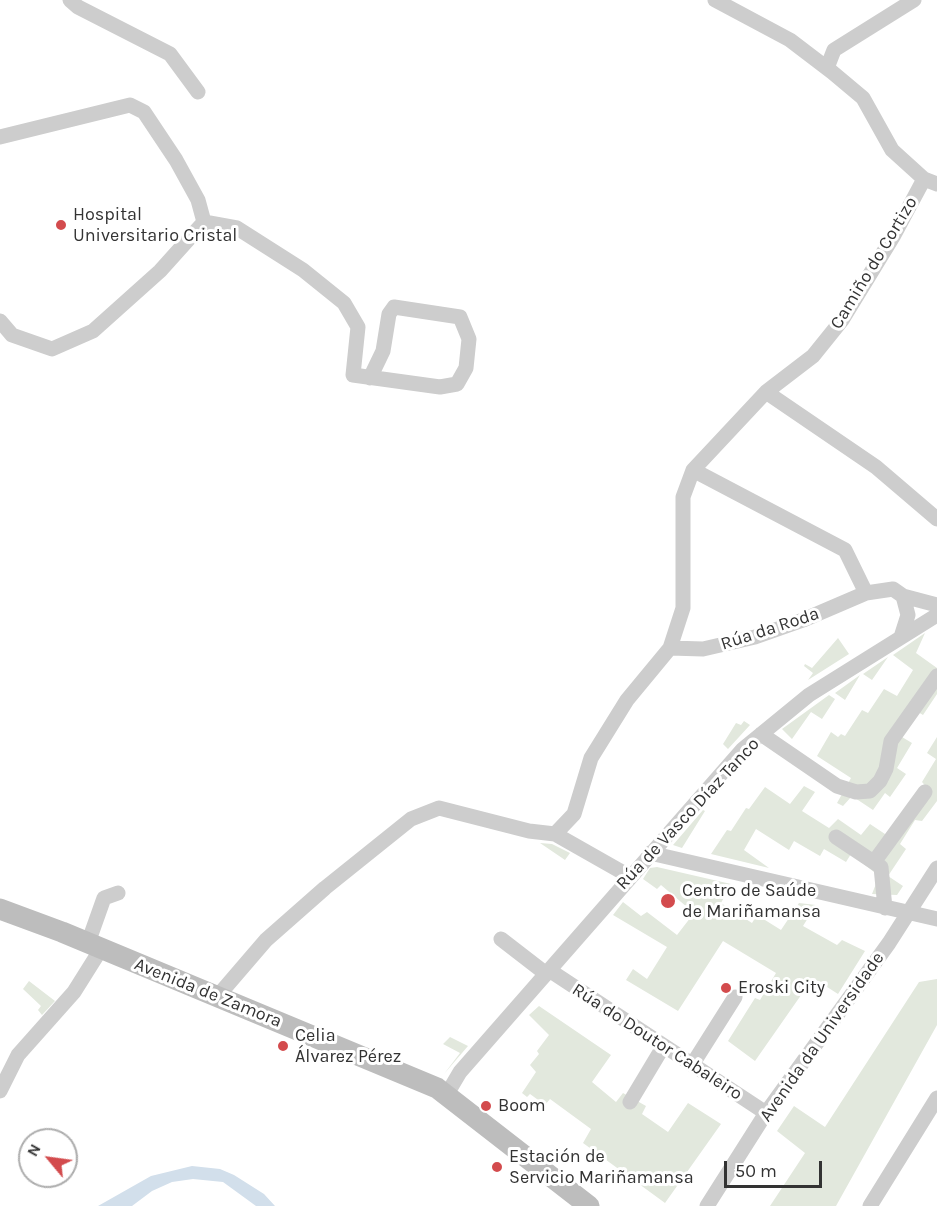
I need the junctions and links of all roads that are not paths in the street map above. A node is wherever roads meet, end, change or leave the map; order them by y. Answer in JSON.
{"nodes":[{"id":1,"x":70,"y":0,"type":"edge"},
{"id":2,"x":715,"y":0,"type":"edge"},
{"id":3,"x":914,"y":0,"type":"edge"},
{"id":4,"x":827,"y":68,"type":"junction"},
{"id":5,"x":198,"y":92,"type":"dead end"},
{"id":6,"x":0,"y":137,"type":"edge"},
{"id":7,"x":931,"y":181,"type":"edge"},
{"id":8,"x":204,"y":222,"type":"junction"},
{"id":9,"x":0,"y":321,"type":"edge"},
{"id":10,"x":370,"y":378,"type":"junction"},
{"id":11,"x":766,"y":392,"type":"junction"},
{"id":12,"x":693,"y":470,"type":"junction"},
{"id":13,"x":937,"y":519,"type":"edge"},
{"id":14,"x":866,"y":593,"type":"junction"},
{"id":15,"x":903,"y":596,"type":"junction"},
{"id":16,"x":937,"y":605,"type":"edge"},
{"id":17,"x":937,"y":615,"type":"edge"},
{"id":18,"x":901,"y":637,"type":"junction"},
{"id":19,"x":670,"y":648,"type":"junction"},
{"id":20,"x":937,"y":676,"type":"edge"},
{"id":21,"x":761,"y":734,"type":"junction"},
{"id":22,"x":925,"y":792,"type":"dead end"},
{"id":23,"x":555,"y":834,"type":"junction"},
{"id":24,"x":836,"y":837,"type":"dead end"},
{"id":25,"x":650,"y":853,"type":"junction"},
{"id":26,"x":874,"y":862,"type":"junction"},
{"id":27,"x":937,"y":868,"type":"edge"},
{"id":28,"x":630,"y":876,"type":"junction"},
{"id":29,"x":118,"y":893,"type":"dead end"},
{"id":30,"x":885,"y":908,"type":"junction"},
{"id":31,"x":0,"y":909,"type":"edge"},
{"id":32,"x":909,"y":914,"type":"junction"},
{"id":33,"x":937,"y":919,"type":"edge"},
{"id":34,"x":501,"y":939,"type":"dead end"},
{"id":35,"x":94,"y":946,"type":"junction"},
{"id":36,"x":547,"y":971,"type":"junction"},
{"id":37,"x":218,"y":997,"type":"junction"},
{"id":38,"x":735,"y":997,"type":"dead end"},
{"id":39,"x":663,"y":1047,"type":"junction"},
{"id":40,"x":692,"y":1065,"type":"junction"},
{"id":41,"x":0,"y":1091,"type":"edge"},
{"id":42,"x":447,"y":1094,"type":"junction"},
{"id":43,"x":937,"y":1098,"type":"edge"},
{"id":44,"x":630,"y":1102,"type":"dead end"},
{"id":45,"x":766,"y":1113,"type":"junction"},
{"id":46,"x":589,"y":1206,"type":"edge"},
{"id":47,"x":707,"y":1206,"type":"edge"},
{"id":48,"x":870,"y":1206,"type":"edge"}],
"edges":[{"from":1,"to":5,"type":"street"},
{"from":2,"to":4,"type":"street"},
{"from":3,"to":4,"type":"street"},
{"from":4,"to":7,"type":"street"},
{"from":6,"to":8,"type":"street"},
{"from":7,"to":11,"type":"street","name":"Camiño do Cortizo"},
{"from":8,"to":9,"type":"street"},
{"from":8,"to":10,"type":"street"},
{"from":10,"to":10,"type":"street"},
{"from":11,"to":12,"type":"street","name":"Camiño do Cortizo"},
{"from":11,"to":13,"type":"street"},
{"from":12,"to":14,"type":"street"},
{"from":12,"to":19,"type":"street"},
{"from":14,"to":15,"type":"street","name":"Rúa da Roda"},
{"from":14,"to":19,"type":"street","name":"Rúa da Roda"},
{"from":15,"to":16,"type":"street","name":"Rúa da Roda"},
{"from":15,"to":18,"type":"street"},
{"from":17,"to":18,"type":"street","name":"Rúa de Vasco Díaz Tanco"},
{"from":18,"to":21,"type":"street","name":"Rúa de Vasco Díaz Tanco"},
{"from":19,"to":23,"type":"street"},
{"from":20,"to":21,"type":"street"},
{"from":21,"to":25,"type":"street","name":"Rúa de Vasco Díaz Tanco"},
{"from":22,"to":26,"type":"street"},
{"from":23,"to":28,"type":"street"},
{"from":23,"to":37,"type":"street"},
{"from":24,"to":26,"type":"street"},
{"from":25,"to":28,"type":"street","name":"Rúa de Vasco Díaz Tanco"},
{"from":25,"to":30,"type":"street"},
{"from":26,"to":30,"type":"street"},
{"from":27,"to":32,"type":"street","name":"Avenida da Universidade"},
{"from":28,"to":36,"type":"street","name":"Rúa de Vasco Díaz Tanco"},
{"from":29,"to":35,"type":"street"},
{"from":30,"to":32,"type":"street"},
{"from":31,"to":35,"type":"street","name":"Avenida de Zamora"},
{"from":32,"to":33,"type":"street"},
{"from":32,"to":45,"type":"street","name":"Avenida da Universidade"},
{"from":34,"to":36,"type":"street"},
{"from":35,"to":37,"type":"street","name":"Avenida de Zamora"},
{"from":35,"to":41,"type":"street"},
{"from":36,"to":39,"type":"street","name":"Rúa do Doutor Cabaleiro"},
{"from":36,"to":42,"type":"street","name":"Rúa de Vasco Díaz Tanco"},
{"from":37,"to":42,"type":"street","name":"Avenida de Zamora"},
{"from":38,"to":40,"type":"street"},
{"from":39,"to":40,"type":"street","name":"Rúa do Doutor Cabaleiro"},
{"from":39,"to":44,"type":"street"},
{"from":40,"to":45,"type":"street","name":"Rúa do Doutor Cabaleiro"},
{"from":42,"to":46,"type":"street","name":"Avenida de Zamora"},
{"from":43,"to":48,"type":"street"},
{"from":45,"to":47,"type":"street","name":"Avenida da Universidade"}]}
